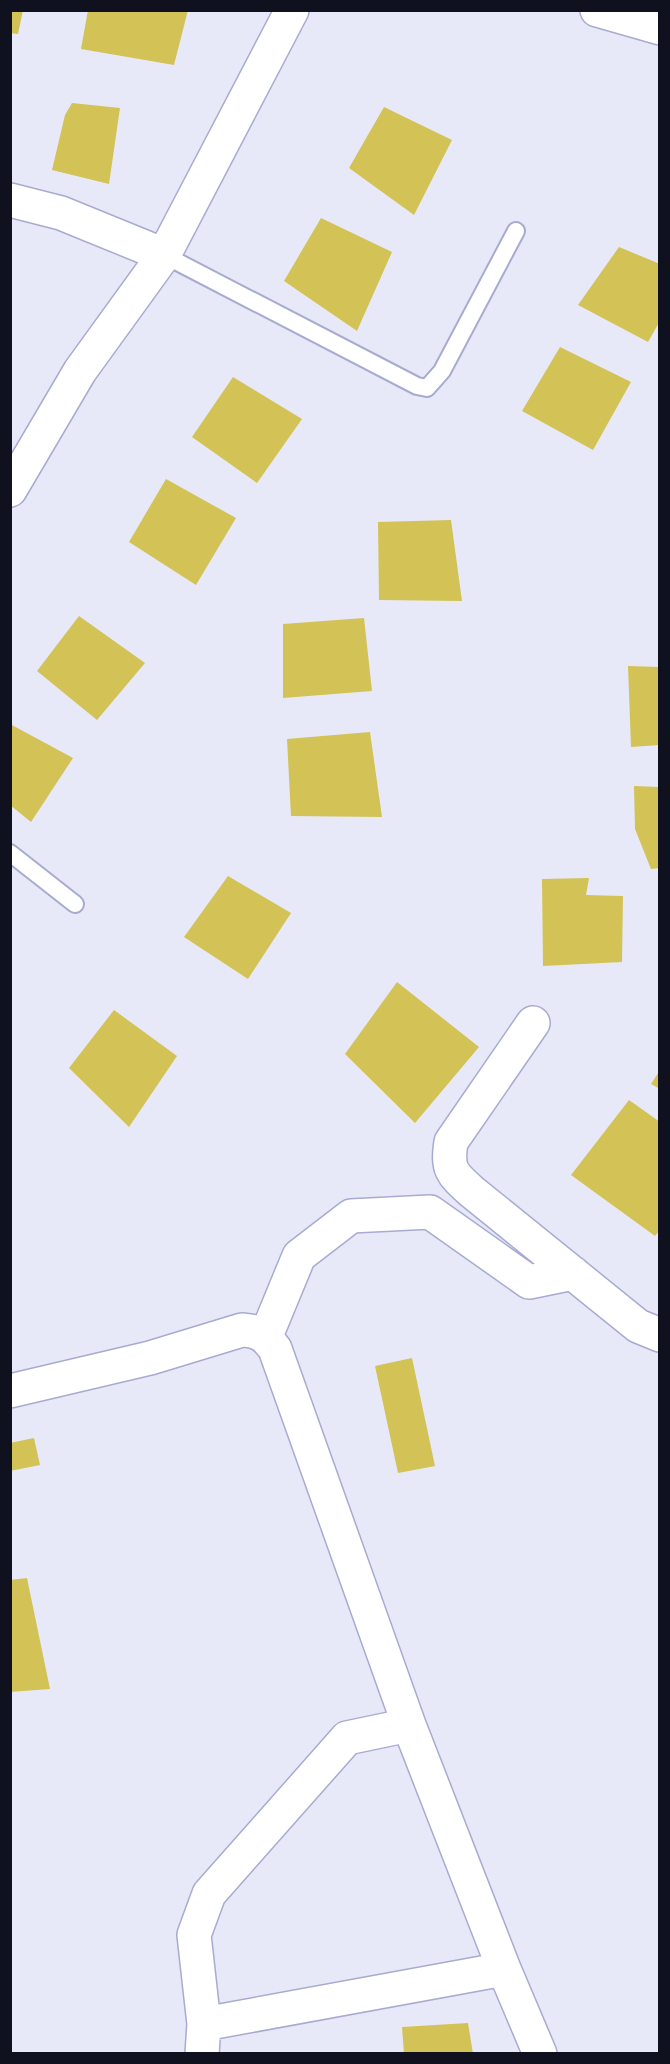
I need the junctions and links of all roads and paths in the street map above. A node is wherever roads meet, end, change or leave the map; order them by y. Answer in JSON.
{"nodes":[{"id":1,"x":292,"y":10,"type":"edge"},
{"id":2,"x":618,"y":13,"type":"edge"},
{"id":3,"x":660,"y":28,"type":"edge"},
{"id":4,"x":10,"y":200,"type":"edge"},
{"id":5,"x":516,"y":231,"type":"dead end"},
{"id":6,"x":164,"y":255,"type":"junction"},
{"id":7,"x":10,"y":490,"type":"edge"},
{"id":8,"x":10,"y":853,"type":"edge"},
{"id":9,"x":75,"y":904,"type":"dead end"},
{"id":10,"x":533,"y":1023,"type":"dead end"},
{"id":11,"x":573,"y":1273,"type":"junction"},
{"id":12,"x":660,"y":1335,"type":"edge"},
{"id":13,"x":266,"y":1336,"type":"junction"},
{"id":14,"x":10,"y":1391,"type":"edge"},
{"id":15,"x":409,"y":1725,"type":"junction"},
{"id":16,"x":504,"y":1969,"type":"junction"},
{"id":17,"x":203,"y":2039,"type":"edge"},
{"id":18,"x":540,"y":2054,"type":"edge"}],
"edges":[{"from":1,"to":6,"type":"street"},
{"from":2,"to":3,"type":"street"},
{"from":4,"to":6,"type":"street"},
{"from":5,"to":6,"type":"lane"},
{"from":6,"to":7,"type":"street"},
{"from":8,"to":9,"type":"lane"},
{"from":10,"to":11,"type":"street"},
{"from":11,"to":12,"type":"street"},
{"from":11,"to":13,"type":"street"},
{"from":13,"to":14,"type":"street"},
{"from":13,"to":15,"type":"street"},
{"from":15,"to":16,"type":"street"},
{"from":15,"to":17,"type":"street"},
{"from":16,"to":17,"type":"street"},
{"from":16,"to":18,"type":"street"}]}
